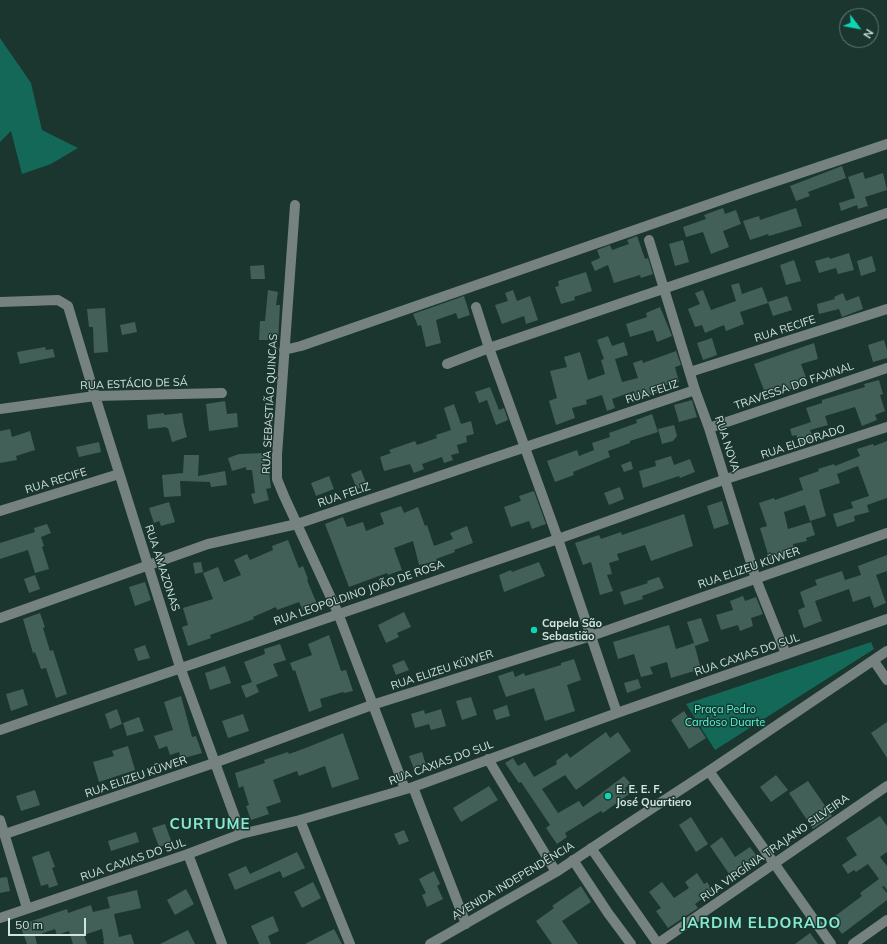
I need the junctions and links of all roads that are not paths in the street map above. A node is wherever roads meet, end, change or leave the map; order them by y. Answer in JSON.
{"nodes":[{"id":1,"x":887,"y":144,"type":"edge"},
{"id":2,"x":295,"y":205,"type":"dead end"},
{"id":3,"x":887,"y":213,"type":"edge"},
{"id":4,"x":649,"y":240,"type":"dead end"},
{"id":5,"x":664,"y":288,"type":"junction"},
{"id":6,"x":0,"y":302,"type":"edge"},
{"id":7,"x":476,"y":307,"type":"dead end"},
{"id":8,"x":887,"y":309,"type":"edge"},
{"id":9,"x":489,"y":348,"type":"junction"},
{"id":10,"x":284,"y":350,"type":"junction"},
{"id":11,"x":447,"y":364,"type":"dead end"},
{"id":12,"x":887,"y":368,"type":"edge"},
{"id":13,"x":690,"y":372,"type":"junction"},
{"id":14,"x":695,"y":390,"type":"junction"},
{"id":15,"x":222,"y":393,"type":"dead end"},
{"id":16,"x":95,"y":396,"type":"junction"},
{"id":17,"x":0,"y":409,"type":"edge"},
{"id":18,"x":887,"y":427,"type":"edge"},
{"id":19,"x":709,"y":428,"type":"junction"},
{"id":20,"x":525,"y":447,"type":"junction"},
{"id":21,"x":119,"y":474,"type":"junction"},
{"id":22,"x":726,"y":479,"type":"junction"},
{"id":23,"x":0,"y":511,"type":"edge"},
{"id":24,"x":297,"y":524,"type":"junction"},
{"id":25,"x":887,"y":533,"type":"edge"},
{"id":26,"x":558,"y":538,"type":"junction"},
{"id":27,"x":149,"y":565,"type":"junction"},
{"id":28,"x":756,"y":579,"type":"junction"},
{"id":29,"x":338,"y":613,"type":"junction"},
{"id":30,"x":0,"y":618,"type":"edge"},
{"id":31,"x":887,"y":618,"type":"edge"},
{"id":32,"x":591,"y":636,"type":"junction"},
{"id":33,"x":887,"y":651,"type":"edge"},
{"id":34,"x":786,"y":654,"type":"junction"},
{"id":35,"x":874,"y":660,"type":"junction"},
{"id":36,"x":180,"y":667,"type":"junction"},
{"id":37,"x":887,"y":680,"type":"edge"},
{"id":38,"x":372,"y":705,"type":"junction"},
{"id":39,"x":617,"y":713,"type":"junction"},
{"id":40,"x":0,"y":730,"type":"edge"},
{"id":41,"x":488,"y":759,"type":"junction"},
{"id":42,"x":214,"y":762,"type":"junction"},
{"id":43,"x":709,"y":771,"type":"junction"},
{"id":44,"x":887,"y":786,"type":"edge"},
{"id":45,"x":409,"y":788,"type":"junction"},
{"id":46,"x":0,"y":820,"type":"edge"},
{"id":47,"x":300,"y":820,"type":"junction"},
{"id":48,"x":5,"y":834,"type":"junction"},
{"id":49,"x":241,"y":834,"type":"junction"},
{"id":50,"x":591,"y":848,"type":"junction"},
{"id":51,"x":188,"y":854,"type":"junction"},
{"id":52,"x":573,"y":860,"type":"junction"},
{"id":53,"x":774,"y":864,"type":"junction"},
{"id":54,"x":556,"y":872,"type":"junction"},
{"id":55,"x":27,"y":908,"type":"junction"},
{"id":56,"x":0,"y":918,"type":"edge"},
{"id":57,"x":887,"y":920,"type":"edge"},
{"id":58,"x":466,"y":924,"type":"junction"},
{"id":59,"x":222,"y":944,"type":"edge"},
{"id":60,"x":350,"y":944,"type":"edge"},
{"id":61,"x":430,"y":944,"type":"edge"},
{"id":62,"x":631,"y":944,"type":"edge"},
{"id":63,"x":658,"y":944,"type":"edge"},
{"id":64,"x":830,"y":944,"type":"edge"},
{"id":65,"x":853,"y":944,"type":"edge"}],
"edges":[{"from":1,"to":10,"type":"street"},
{"from":2,"to":10,"type":"street","name":"RUA SEBASTIÃO QUINCAS"},
{"from":3,"to":5,"type":"street"},
{"from":4,"to":5,"type":"street","name":"RUA NOVA"},
{"from":5,"to":9,"type":"street"},
{"from":5,"to":13,"type":"street","name":"RUA NOVA"},
{"from":6,"to":16,"type":"street","name":"RUA AMAZONAS"},
{"from":7,"to":9,"type":"street"},
{"from":8,"to":13,"type":"street","name":"RUA RECIFE"},
{"from":9,"to":11,"type":"street"},
{"from":9,"to":20,"type":"street"},
{"from":10,"to":24,"type":"street","name":"RUA SEBASTIÃO QUINCAS"},
{"from":12,"to":19,"type":"street","name":"TRAVESSA DO FAXINAL"},
{"from":13,"to":14,"type":"street","name":"RUA NOVA"},
{"from":14,"to":19,"type":"street","name":"RUA NOVA"},
{"from":14,"to":20,"type":"street","name":"RUA FELIZ"},
{"from":15,"to":16,"type":"street","name":"RUA ESTÁCIO DE SÁ"},
{"from":16,"to":17,"type":"street","name":"RUA ESTÁCIO DE SÁ"},
{"from":16,"to":21,"type":"street","name":"RUA AMAZONAS"},
{"from":18,"to":22,"type":"street","name":"RUA ELDORADO"},
{"from":19,"to":22,"type":"street","name":"RUA NOVA"},
{"from":20,"to":24,"type":"street","name":"RUA FELIZ"},
{"from":20,"to":26,"type":"street"},
{"from":21,"to":23,"type":"street","name":"RUA RECIFE"},
{"from":21,"to":27,"type":"street","name":"RUA AMAZONAS"},
{"from":22,"to":26,"type":"street","name":"RUA LEOPOLDINO JOÃO DE ROSA"},
{"from":22,"to":28,"type":"street","name":"RUA NOVA"},
{"from":24,"to":27,"type":"street","name":"RUA FELIZ"},
{"from":24,"to":29,"type":"street","name":"RUA SEBASTIÃO QUINCAS"},
{"from":25,"to":28,"type":"street","name":"RUA ELIZEU KÜWER"},
{"from":26,"to":29,"type":"street","name":"RUA LEOPOLDINO JOÃO DE ROSA"},
{"from":26,"to":32,"type":"street"},
{"from":27,"to":30,"type":"street","name":"RUA FELIZ"},
{"from":27,"to":36,"type":"street","name":"RUA AMAZONAS"},
{"from":28,"to":32,"type":"street","name":"RUA ELIZEU KÜWER"},
{"from":28,"to":34,"type":"street","name":"RUA NOVA"},
{"from":29,"to":36,"type":"street","name":"RUA LEOPOLDINO JOÃO DE ROSA"},
{"from":29,"to":38,"type":"street","name":"RUA SEBASTIÃO QUINCAS"},
{"from":31,"to":34,"type":"street","name":"RUA CAXIAS DO SUL"},
{"from":32,"to":38,"type":"street","name":"RUA ELIZEU KÜWER"},
{"from":32,"to":39,"type":"street"},
{"from":33,"to":35,"type":"street","name":"AVENIDA INDEPENDÊNCIA"},
{"from":34,"to":39,"type":"street","name":"RUA CAXIAS DO SUL"},
{"from":35,"to":37,"type":"street"},
{"from":35,"to":43,"type":"street","name":"AVENIDA INDEPENDÊNCIA"},
{"from":36,"to":40,"type":"street","name":"RUA LEOPOLDINO JOÃO DE ROSA"},
{"from":36,"to":42,"type":"street","name":"RUA AMAZONAS"},
{"from":38,"to":42,"type":"street","name":"RUA ELIZEU KÜWER"},
{"from":38,"to":45,"type":"street","name":"RUA SEBASTIÃO QUINCAS"},
{"from":39,"to":41,"type":"street","name":"RUA CAXIAS DO SUL"},
{"from":41,"to":45,"type":"street","name":"RUA CAXIAS DO SUL"},
{"from":41,"to":54,"type":"street"},
{"from":42,"to":48,"type":"street","name":"RUA ELIZEU KÜWER"},
{"from":42,"to":49,"type":"street","name":"RUA AMAZONAS"},
{"from":43,"to":50,"type":"street","name":"AVENIDA INDEPENDÊNCIA"},
{"from":43,"to":53,"type":"street"},
{"from":44,"to":53,"type":"street","name":"RUA VIRGÍNIA TRAJANO SILVEIRA"},
{"from":45,"to":47,"type":"street","name":"RUA CAXIAS DO SUL"},
{"from":45,"to":58,"type":"street","name":"RUA SEBASTIÃO QUINCAS"},
{"from":46,"to":48,"type":"street"},
{"from":47,"to":49,"type":"street","name":"RUA CAXIAS DO SUL"},
{"from":47,"to":60,"type":"street"},
{"from":48,"to":55,"type":"street"},
{"from":49,"to":51,"type":"street","name":"RUA CAXIAS DO SUL"},
{"from":50,"to":52,"type":"street","name":"AVENIDA INDEPENDÊNCIA"},
{"from":50,"to":63,"type":"street"},
{"from":51,"to":55,"type":"street","name":"RUA CAXIAS DO SUL"},
{"from":51,"to":59,"type":"street"},
{"from":52,"to":54,"type":"street","name":"AVENIDA INDEPENDÊNCIA"},
{"from":52,"to":62,"type":"street"},
{"from":53,"to":63,"type":"street","name":"RUA VIRGÍNIA TRAJANO SILVEIRA"},
{"from":53,"to":64,"type":"street"},
{"from":54,"to":58,"type":"street","name":"AVENIDA INDEPENDÊNCIA"},
{"from":55,"to":56,"type":"street","name":"RUA CAXIAS DO SUL"},
{"from":57,"to":65,"type":"street"},
{"from":58,"to":61,"type":"street","name":"AVENIDA INDEPENDÊNCIA"}]}
